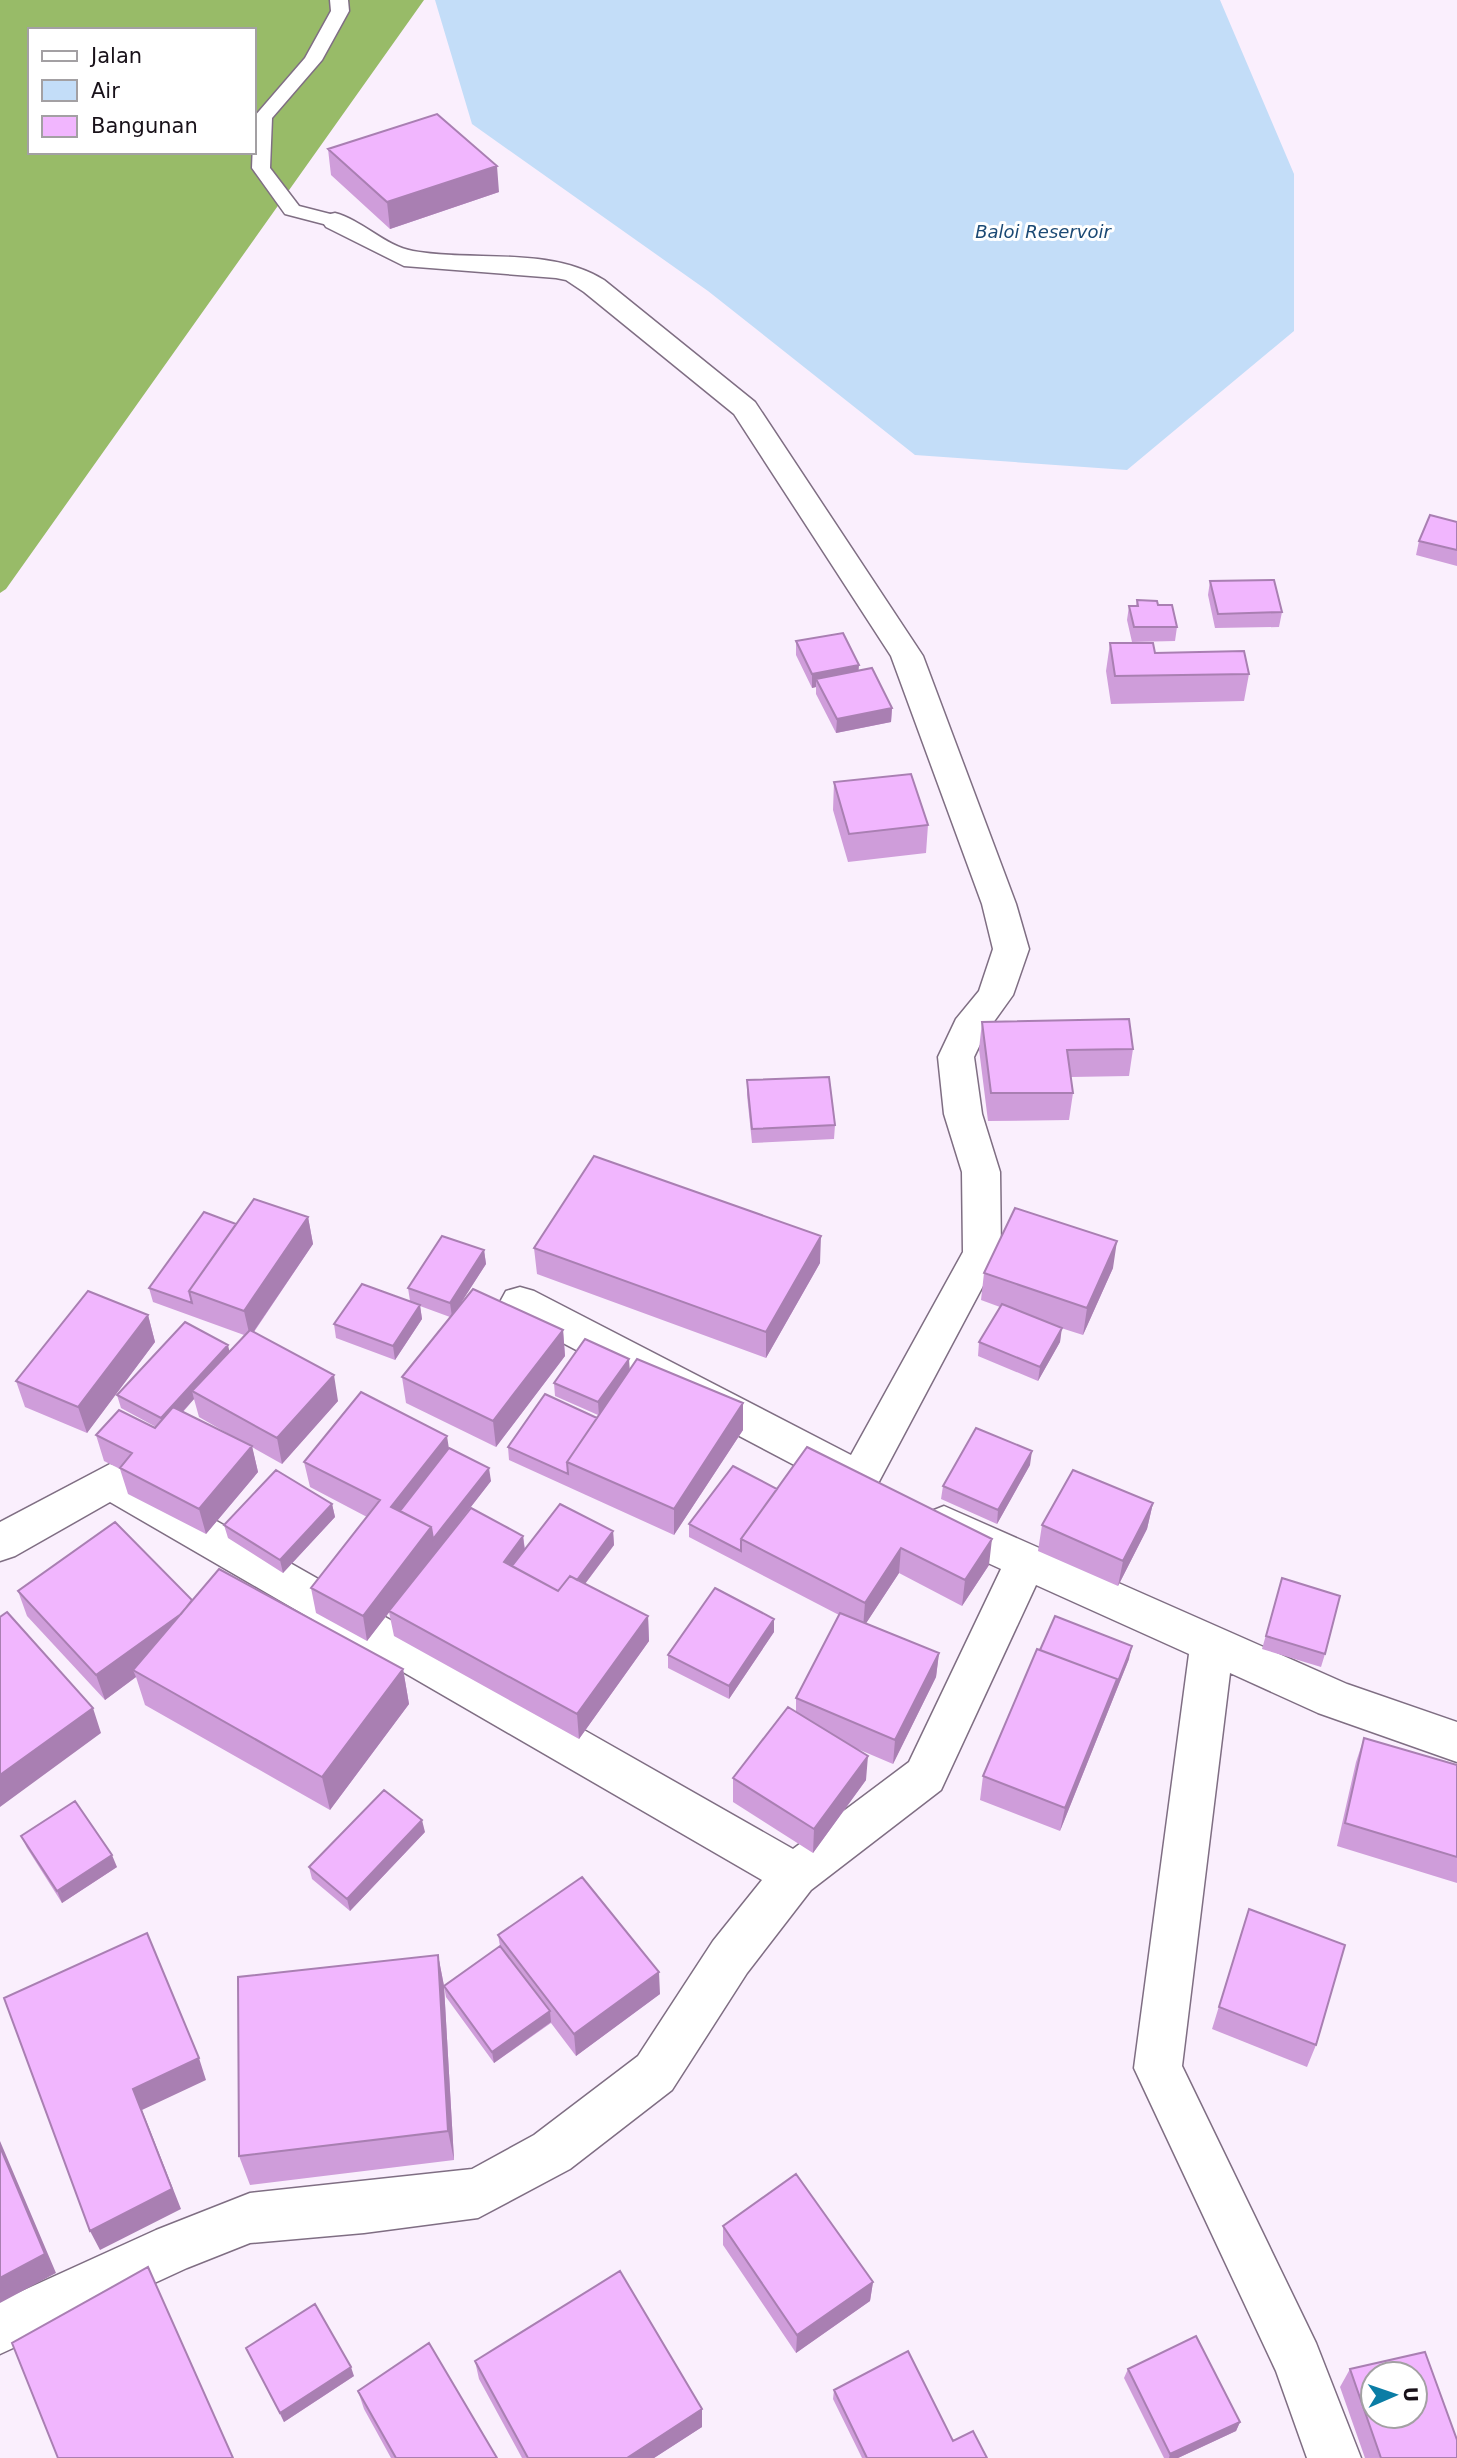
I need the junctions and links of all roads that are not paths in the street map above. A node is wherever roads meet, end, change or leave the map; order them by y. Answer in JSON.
{"nodes":[{"id":1,"x":339,"y":0,"type":"edge"},
{"id":2,"x":335,"y":221,"type":"joint"},
{"id":3,"x":520,"y":1302,"type":"dead end"},
{"id":4,"x":889,"y":1495,"type":"junction"},
{"id":5,"x":0,"y":1543,"type":"edge"},
{"id":6,"x":1026,"y":1561,"type":"junction"},
{"id":7,"x":1212,"y":1644,"type":"junction"},
{"id":8,"x":1457,"y":1742,"type":"edge"},
{"id":9,"x":795,"y":1875,"type":"junction"},
{"id":10,"x":0,"y":2329,"type":"edge"},
{"id":11,"x":1334,"y":2458,"type":"edge"}],
"edges":[{"from":1,"to":2,"type":"lane"},
{"from":2,"to":4,"type":"street"},
{"from":3,"to":4,"type":"street"},
{"from":4,"to":6,"type":"street"},
{"from":5,"to":9,"type":"street"},
{"from":6,"to":7,"type":"street"},
{"from":6,"to":9,"type":"street"},
{"from":7,"to":8,"type":"street"},
{"from":7,"to":11,"type":"street"},
{"from":9,"to":10,"type":"street"}]}
